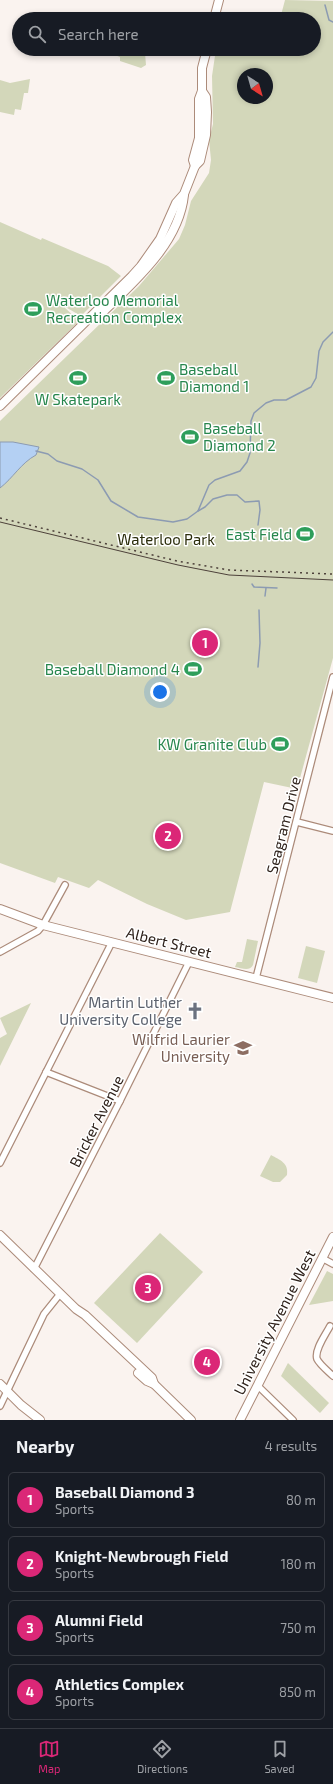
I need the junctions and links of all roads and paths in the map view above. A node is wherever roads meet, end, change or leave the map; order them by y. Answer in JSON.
{"nodes":[{"id":1,"x":219,"y":0,"type":"edge"},
{"id":2,"x":216,"y":12,"type":"edge"},
{"id":3,"x":205,"y":56,"type":"edge"},
{"id":4,"x":184,"y":194,"type":"junction"},
{"id":5,"x":0,"y":406,"type":"edge"},
{"id":6,"x":0,"y":413,"type":"edge"},
{"id":7,"x":333,"y":678,"type":"edge"},
{"id":8,"x":297,"y":822,"type":"junction"},
{"id":9,"x":333,"y":831,"type":"edge"},
{"id":10,"x":65,"y":885,"type":"dead end"},
{"id":11,"x":0,"y":909,"type":"edge"},
{"id":12,"x":43,"y":926,"type":"junction"},
{"id":13,"x":112,"y":942,"type":"junction"},
{"id":14,"x":0,"y":952,"type":"edge"},
{"id":15,"x":189,"y":962,"type":"junction"},
{"id":16,"x":256,"y":978,"type":"junction"},
{"id":17,"x":333,"y":998,"type":"edge"},
{"id":18,"x":46,"y":1072,"type":"junction"},
{"id":19,"x":120,"y":1101,"type":"junction"},
{"id":20,"x":0,"y":1162,"type":"edge"},
{"id":21,"x":0,"y":1235,"type":"edge"},
{"id":22,"x":333,"y":1237,"type":"edge"},
{"id":23,"x":322,"y":1258,"type":"junction"},
{"id":24,"x":333,"y":1264,"type":"edge"},
{"id":25,"x":34,"y":1269,"type":"junction"},
{"id":26,"x":60,"y":1294,"type":"junction"},
{"id":27,"x":330,"y":1326,"type":"dead end"},
{"id":28,"x":333,"y":1376,"type":"edge"},
{"id":29,"x":0,"y":1384,"type":"edge"},
{"id":30,"x":258,"y":1386,"type":"junction"},
{"id":31,"x":7,"y":1391,"type":"junction"},
{"id":32,"x":0,"y":1406,"type":"edge"},
{"id":33,"x":40,"y":1420,"type":"edge"},
{"id":34,"x":191,"y":1420,"type":"edge"},
{"id":35,"x":240,"y":1420,"type":"edge"},
{"id":36,"x":293,"y":1420,"type":"edge"}],
"edges":[{"from":1,"to":2,"type":"street"},
{"from":3,"to":4,"type":"street"},
{"from":4,"to":5,"type":"street"},
{"from":4,"to":6,"type":"street"},
{"from":7,"to":8,"type":"street","name":"Seagram Drive"},
{"from":8,"to":9,"type":"street"},
{"from":8,"to":16,"type":"street","name":"Seagram Drive"},
{"from":10,"to":12,"type":"street"},
{"from":11,"to":12,"type":"street","name":"Albert Street"},
{"from":12,"to":13,"type":"street","name":"Albert Street"},
{"from":12,"to":14,"type":"street"},
{"from":13,"to":15,"type":"street","name":"Albert Street"},
{"from":13,"to":18,"type":"street"},
{"from":15,"to":16,"type":"street","name":"Albert Street"},
{"from":15,"to":19,"type":"street","name":"Bricker Avenue"},
{"from":16,"to":17,"type":"street","name":"Albert Street"},
{"from":18,"to":19,"type":"street"},
{"from":18,"to":20,"type":"street"},
{"from":19,"to":25,"type":"street","name":"Bricker Avenue"},
{"from":21,"to":25,"type":"street"},
{"from":22,"to":23,"type":"street","name":"University Avenue West"},
{"from":23,"to":24,"type":"street"},
{"from":23,"to":30,"type":"street","name":"University Avenue West"},
{"from":25,"to":26,"type":"street"},
{"from":26,"to":31,"type":"street"},
{"from":26,"to":34,"type":"street"},
{"from":27,"to":28,"type":"street"},
{"from":29,"to":31,"type":"street"},
{"from":30,"to":35,"type":"street","name":"University Avenue West"},
{"from":30,"to":36,"type":"street"},
{"from":31,"to":32,"type":"street"},
{"from":31,"to":33,"type":"street"}]}
